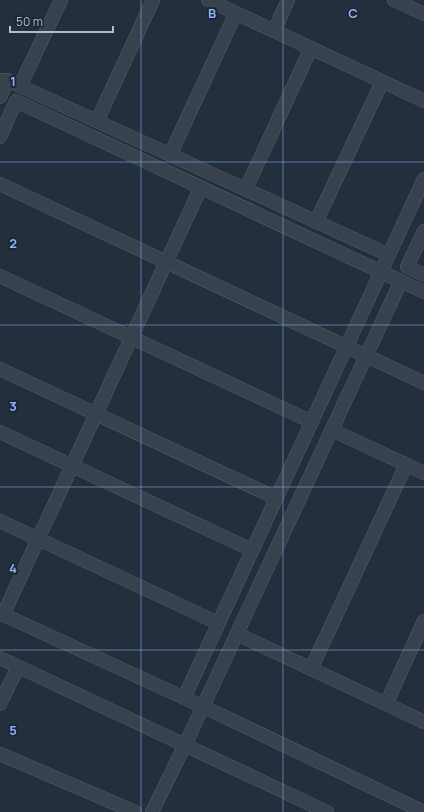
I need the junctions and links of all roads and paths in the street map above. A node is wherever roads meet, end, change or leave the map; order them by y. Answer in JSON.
{"nodes":[{"id":1,"x":61,"y":0,"type":"edge"},
{"id":2,"x":153,"y":0,"type":"edge"},
{"id":3,"x":208,"y":0,"type":"edge"},
{"id":4,"x":288,"y":0,"type":"edge"},
{"id":5,"x":394,"y":0,"type":"edge"},
{"id":6,"x":236,"y":13,"type":"junction"},
{"id":7,"x":424,"y":14,"type":"edge"},
{"id":8,"x":274,"y":30,"type":"junction"},
{"id":9,"x":311,"y":48,"type":"junction"},
{"id":10,"x":4,"y":80,"type":"edge"},
{"id":11,"x":382,"y":82,"type":"junction"},
{"id":12,"x":20,"y":86,"type":"junction"},
{"id":13,"x":0,"y":97,"type":"edge"},
{"id":14,"x":424,"y":101,"type":"edge"},
{"id":15,"x":97,"y":121,"type":"junction"},
{"id":16,"x":0,"y":136,"type":"edge"},
{"id":17,"x":170,"y":155,"type":"junction"},
{"id":18,"x":424,"y":180,"type":"edge"},
{"id":19,"x":0,"y":184,"type":"edge"},
{"id":20,"x":201,"y":188,"type":"junction"},
{"id":21,"x":246,"y":189,"type":"junction"},
{"id":22,"x":316,"y":222,"type":"junction"},
{"id":23,"x":424,"y":231,"type":"edge"},
{"id":24,"x":389,"y":255,"type":"junction"},
{"id":25,"x":166,"y":262,"type":"junction"},
{"id":26,"x":381,"y":272,"type":"junction"},
{"id":27,"x":424,"y":275,"type":"edge"},
{"id":28,"x":0,"y":276,"type":"edge"},
{"id":29,"x":401,"y":281,"type":"junction"},
{"id":30,"x":424,"y":292,"type":"edge"},
{"id":31,"x":132,"y":338,"type":"junction"},
{"id":32,"x":346,"y":347,"type":"junction"},
{"id":33,"x":366,"y":356,"type":"junction"},
{"id":34,"x":0,"y":369,"type":"edge"},
{"id":35,"x":424,"y":383,"type":"edge"},
{"id":36,"x":96,"y":414,"type":"junction"},
{"id":37,"x":312,"y":422,"type":"junction"},
{"id":38,"x":332,"y":430,"type":"junction"},
{"id":39,"x":0,"y":432,"type":"edge"},
{"id":40,"x":406,"y":465,"type":"junction"},
{"id":41,"x":72,"y":466,"type":"junction"},
{"id":42,"x":424,"y":473,"type":"edge"},
{"id":43,"x":276,"y":498,"type":"junction"},
{"id":44,"x":0,"y":521,"type":"edge"},
{"id":45,"x":38,"y":539,"type":"junction"},
{"id":46,"x":252,"y":550,"type":"junction"},
{"id":47,"x":2,"y":614,"type":"edge"},
{"id":48,"x":424,"y":621,"type":"edge"},
{"id":49,"x":218,"y":623,"type":"junction"},
{"id":50,"x":237,"y":634,"type":"junction"},
{"id":51,"x":0,"y":658,"type":"edge"},
{"id":52,"x":18,"y":667,"type":"junction"},
{"id":53,"x":311,"y":669,"type":"junction"},
{"id":54,"x":184,"y":698,"type":"junction"},
{"id":55,"x":0,"y":704,"type":"edge"},
{"id":56,"x":386,"y":704,"type":"junction"},
{"id":57,"x":204,"y":707,"type":"junction"},
{"id":58,"x":424,"y":722,"type":"edge"},
{"id":59,"x":185,"y":746,"type":"junction"},
{"id":60,"x":0,"y":754,"type":"edge"},
{"id":61,"x":134,"y":812,"type":"edge"},
{"id":62,"x":152,"y":812,"type":"edge"},
{"id":63,"x":327,"y":812,"type":"edge"},
{"id":64,"x":424,"y":812,"type":"edge"}],
"edges":[{"from":1,"to":12,"type":"street"},
{"from":2,"to":15,"type":"street"},
{"from":3,"to":6,"type":"street"},
{"from":4,"to":8,"type":"street"},
{"from":5,"to":7,"type":"street"},
{"from":6,"to":8,"type":"street"},
{"from":6,"to":17,"type":"street"},
{"from":8,"to":9,"type":"street"},
{"from":9,"to":11,"type":"street"},
{"from":9,"to":21,"type":"street"},
{"from":10,"to":12,"type":"street"},
{"from":10,"to":13,"type":"street"},
{"from":11,"to":14,"type":"street"},
{"from":11,"to":22,"type":"street"},
{"from":12,"to":15,"type":"street"},
{"from":15,"to":17,"type":"street"},
{"from":16,"to":20,"type":"street"},
{"from":17,"to":21,"type":"street"},
{"from":18,"to":24,"type":"street"},
{"from":19,"to":25,"type":"street"},
{"from":20,"to":25,"type":"street"},
{"from":20,"to":26,"type":"street"},
{"from":21,"to":22,"type":"street"},
{"from":22,"to":24,"type":"street"},
{"from":23,"to":27,"type":"street"},
{"from":24,"to":26,"type":"street"},
{"from":25,"to":31,"type":"street"},
{"from":25,"to":32,"type":"street"},
{"from":26,"to":29,"type":"street"},
{"from":26,"to":32,"type":"street"},
{"from":28,"to":31,"type":"street"},
{"from":29,"to":30,"type":"street"},
{"from":29,"to":33,"type":"street"},
{"from":31,"to":36,"type":"street"},
{"from":31,"to":37,"type":"street"},
{"from":32,"to":33,"type":"street"},
{"from":32,"to":37,"type":"street"},
{"from":33,"to":35,"type":"street"},
{"from":33,"to":38,"type":"street"},
{"from":34,"to":36,"type":"street"},
{"from":36,"to":41,"type":"street"},
{"from":36,"to":43,"type":"street"},
{"from":37,"to":43,"type":"street"},
{"from":38,"to":40,"type":"street"},
{"from":38,"to":50,"type":"street"},
{"from":39,"to":41,"type":"street"},
{"from":40,"to":42,"type":"street"},
{"from":40,"to":53,"type":"street"},
{"from":41,"to":45,"type":"street"},
{"from":41,"to":46,"type":"street"},
{"from":43,"to":46,"type":"street"},
{"from":44,"to":45,"type":"street"},
{"from":45,"to":47,"type":"street"},
{"from":45,"to":49,"type":"street"},
{"from":46,"to":49,"type":"street"},
{"from":47,"to":54,"type":"street"},
{"from":48,"to":56,"type":"street"},
{"from":49,"to":54,"type":"street"},
{"from":50,"to":53,"type":"street"},
{"from":50,"to":57,"type":"street"},
{"from":51,"to":52,"type":"street"},
{"from":52,"to":55,"type":"street"},
{"from":52,"to":59,"type":"street"},
{"from":53,"to":56,"type":"street"},
{"from":54,"to":57,"type":"street"},
{"from":56,"to":58,"type":"street"},
{"from":57,"to":59,"type":"street"},
{"from":57,"to":64,"type":"street"},
{"from":59,"to":62,"type":"street"},
{"from":59,"to":63,"type":"street"},
{"from":60,"to":61,"type":"street"}]}
